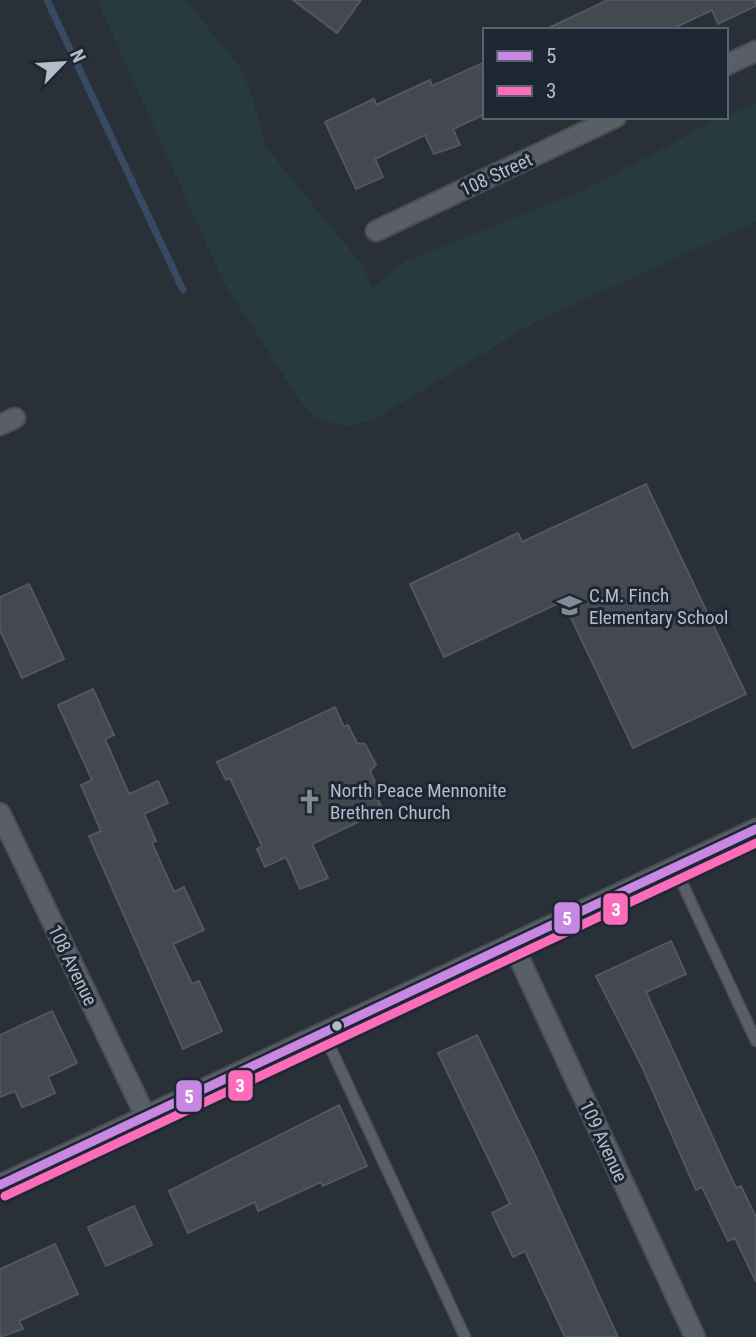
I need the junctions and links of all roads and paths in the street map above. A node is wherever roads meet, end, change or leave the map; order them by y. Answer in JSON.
{"nodes":[{"id":1,"x":756,"y":51,"type":"edge"},
{"id":2,"x":728,"y":64,"type":"edge"},
{"id":3,"x":612,"y":119,"type":"edge"},
{"id":4,"x":376,"y":230,"type":"dead end"},
{"id":5,"x":0,"y":813,"type":"edge"},
{"id":6,"x":756,"y":829,"type":"edge"},
{"id":7,"x":675,"y":868,"type":"junction"},
{"id":8,"x":513,"y":944,"type":"junction"},
{"id":9,"x":324,"y":1034,"type":"junction"},
{"id":10,"x":756,"y":1041,"type":"edge"},
{"id":11,"x":146,"y":1117,"type":"junction"},
{"id":12,"x":0,"y":1185,"type":"edge"},
{"id":13,"x":465,"y":1337,"type":"edge"},
{"id":14,"x":695,"y":1337,"type":"edge"}],
"edges":[{"from":1,"to":2,"type":"street"},
{"from":3,"to":4,"type":"street","name":"108 Street"},
{"from":5,"to":11,"type":"street","name":"108 Avenue"},
{"from":6,"to":7,"type":"street"},
{"from":7,"to":8,"type":"street"},
{"from":7,"to":10,"type":"lane"},
{"from":8,"to":9,"type":"street"},
{"from":8,"to":14,"type":"street","name":"109 Avenue"},
{"from":9,"to":11,"type":"street"},
{"from":9,"to":13,"type":"lane"},
{"from":11,"to":12,"type":"street"}]}
